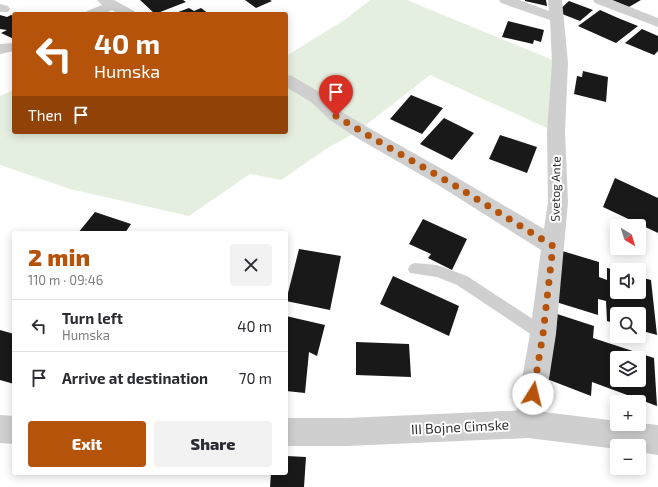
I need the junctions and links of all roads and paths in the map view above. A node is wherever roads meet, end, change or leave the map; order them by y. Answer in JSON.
{"nodes":[{"id":1,"x":506,"y":0,"type":"edge"},
{"id":2,"x":600,"y":0,"type":"edge"},
{"id":3,"x":109,"y":2,"type":"edge"},
{"id":4,"x":556,"y":9,"type":"edge"},
{"id":5,"x":95,"y":12,"type":"edge"},
{"id":6,"x":126,"y":12,"type":"edge"},
{"id":7,"x":658,"y":23,"type":"edge"},
{"id":8,"x":12,"y":47,"type":"edge"},
{"id":9,"x":0,"y":49,"type":"edge"},
{"id":10,"x":288,"y":81,"type":"edge"},
{"id":11,"x":553,"y":246,"type":"junction"},
{"id":12,"x":415,"y":269,"type":"dead end"},
{"id":13,"x":543,"y":334,"type":"junction"},
{"id":14,"x":528,"y":424,"type":"junction"},
{"id":15,"x":0,"y":429,"type":"edge"},
{"id":16,"x":12,"y":430,"type":"edge"},
{"id":17,"x":288,"y":432,"type":"edge"},
{"id":18,"x":658,"y":440,"type":"edge"}],
"edges":[{"from":1,"to":4,"type":"street"},
{"from":2,"to":7,"type":"street"},
{"from":3,"to":5,"type":"street"},
{"from":3,"to":6,"type":"street"},
{"from":4,"to":11,"type":"street","name":"Svetog Ante"},
{"from":8,"to":9,"type":"street"},
{"from":10,"to":11,"type":"street"},
{"from":11,"to":13,"type":"street","name":"Svetog Ante"},
{"from":12,"to":13,"type":"lane"},
{"from":13,"to":14,"type":"street","name":"Svetog Ante"},
{"from":14,"to":17,"type":"street","name":"III Bojne Cimske"},
{"from":14,"to":18,"type":"street","name":"III Bojne Cimske"},
{"from":15,"to":16,"type":"street"}]}
